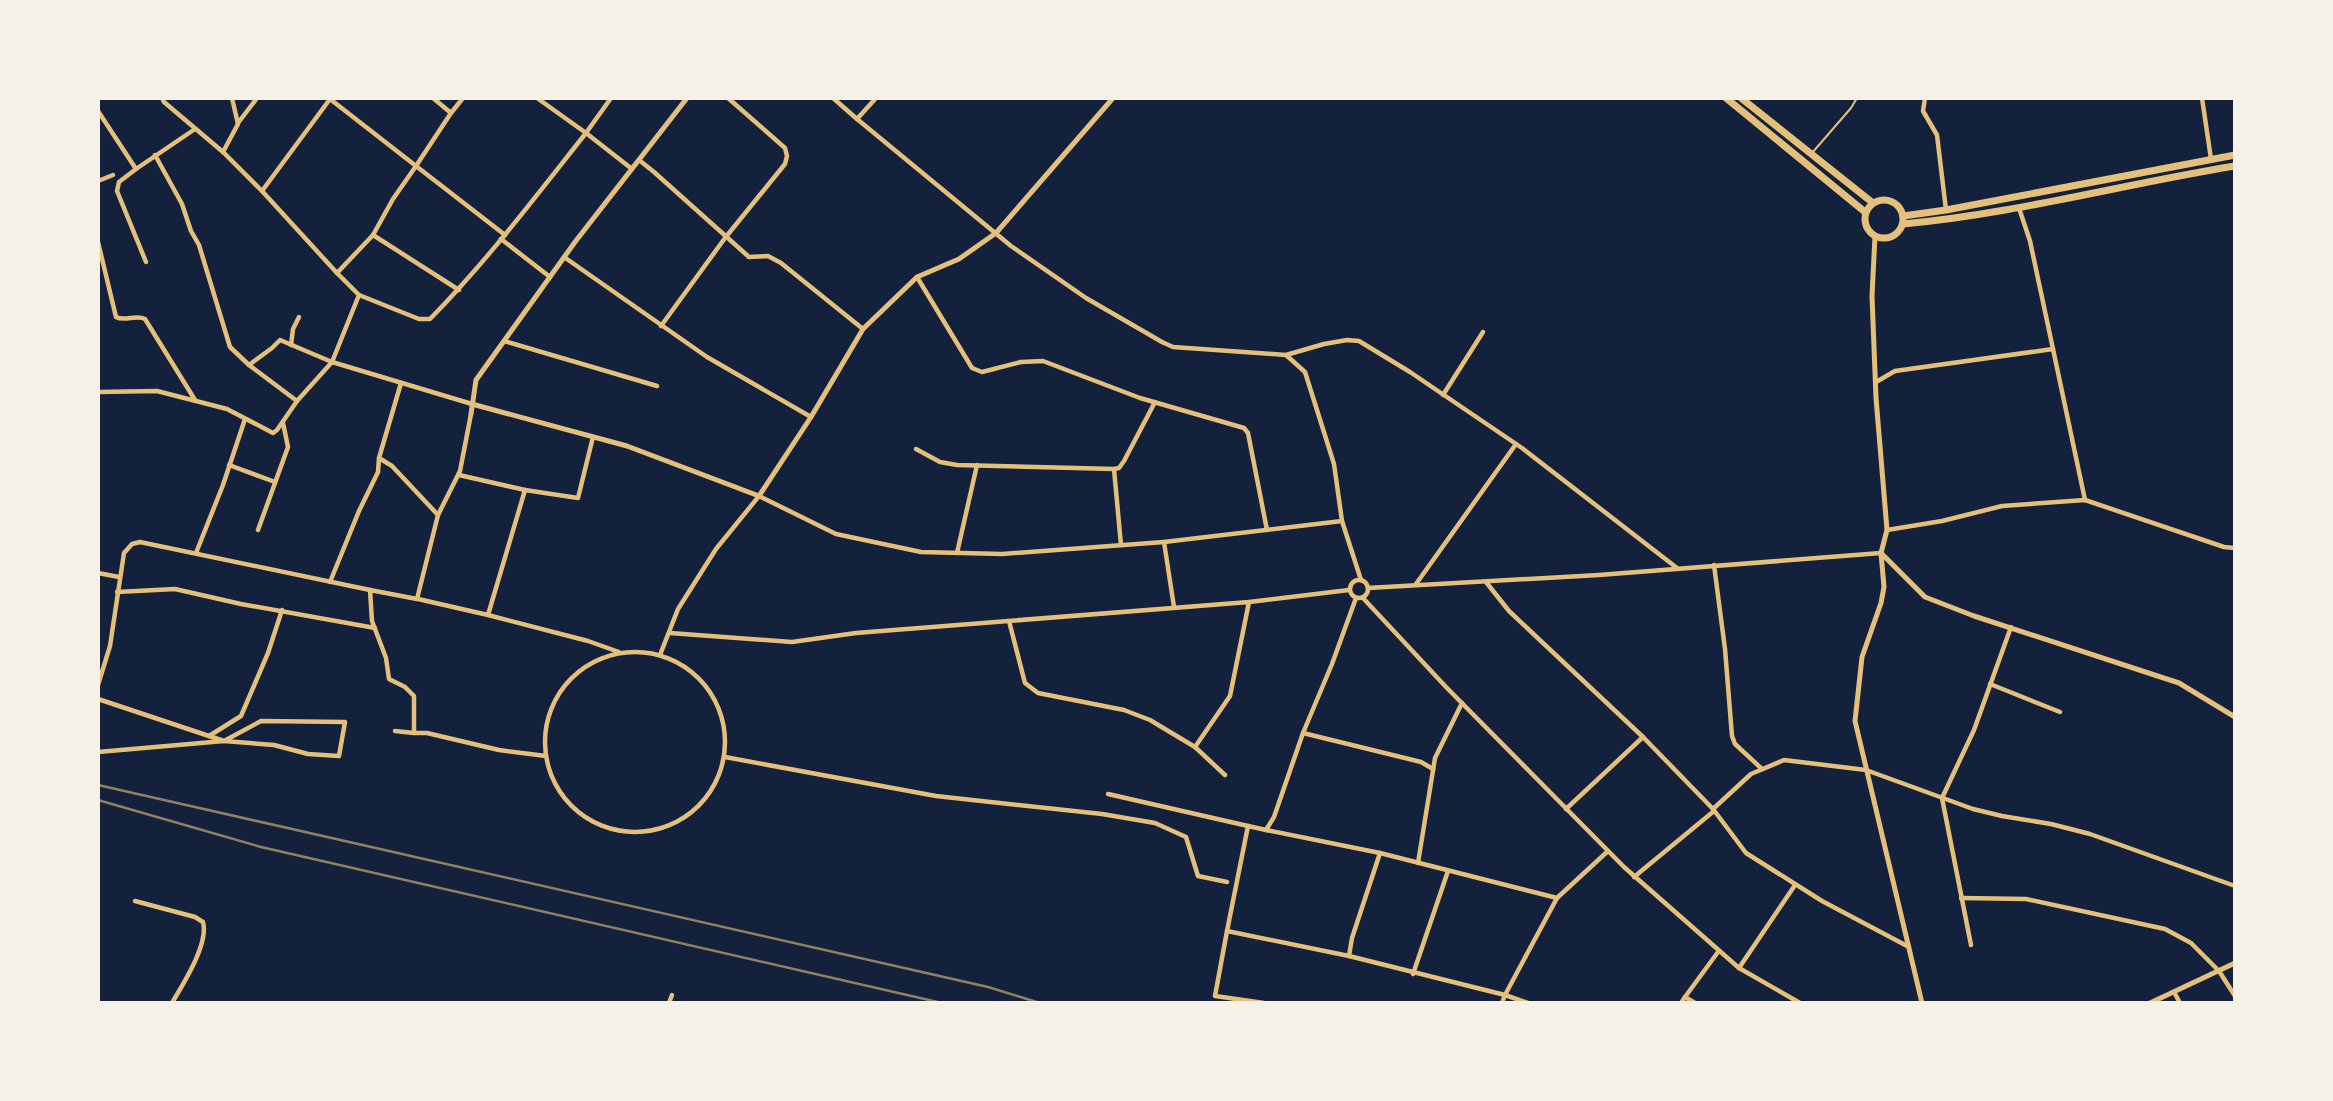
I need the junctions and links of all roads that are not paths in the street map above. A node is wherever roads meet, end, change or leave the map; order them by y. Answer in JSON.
{"nodes":[{"id":1,"x":162,"y":98,"type":"edge"},
{"id":2,"x":232,"y":98,"type":"edge"},
{"id":3,"x":257,"y":98,"type":"edge"},
{"id":4,"x":433,"y":98,"type":"edge"},
{"id":5,"x":463,"y":98,"type":"edge"},
{"id":6,"x":537,"y":98,"type":"edge"},
{"id":7,"x":611,"y":98,"type":"edge"},
{"id":8,"x":687,"y":98,"type":"edge"},
{"id":9,"x":728,"y":98,"type":"edge"},
{"id":10,"x":833,"y":98,"type":"edge"},
{"id":11,"x":876,"y":98,"type":"edge"},
{"id":12,"x":1113,"y":98,"type":"edge"},
{"id":13,"x":1726,"y":98,"type":"edge"},
{"id":14,"x":1743,"y":98,"type":"edge"},
{"id":15,"x":1857,"y":98,"type":"edge"},
{"id":16,"x":1925,"y":98,"type":"edge"},
{"id":17,"x":2202,"y":98,"type":"edge"},
{"id":18,"x":331,"y":99,"type":"edge"},
{"id":19,"x":98,"y":111,"type":"edge"},
{"id":20,"x":452,"y":113,"type":"junction"},
{"id":21,"x":857,"y":119,"type":"junction"},
{"id":22,"x":237,"y":124,"type":"junction"},
{"id":23,"x":195,"y":129,"type":"junction"},
{"id":24,"x":586,"y":133,"type":"junction"},
{"id":25,"x":223,"y":152,"type":"junction"},
{"id":26,"x":1812,"y":154,"type":"junction"},
{"id":27,"x":155,"y":155,"type":"junction"},
{"id":28,"x":2235,"y":155,"type":"edge"},
{"id":29,"x":2211,"y":159,"type":"junction"},
{"id":30,"x":639,"y":160,"type":"junction"},
{"id":31,"x":416,"y":166,"type":"junction"},
{"id":32,"x":2235,"y":166,"type":"edge"},
{"id":33,"x":136,"y":169,"type":"junction"},
{"id":34,"x":632,"y":169,"type":"junction"},
{"id":35,"x":113,"y":175,"type":"dead end"},
{"id":36,"x":98,"y":181,"type":"edge"},
{"id":37,"x":262,"y":191,"type":"junction"},
{"id":38,"x":1873,"y":203,"type":"junction"},
{"id":39,"x":2019,"y":207,"type":"junction"},
{"id":40,"x":1946,"y":210,"type":"junction"},
{"id":41,"x":1865,"y":212,"type":"junction"},
{"id":42,"x":1903,"y":220,"type":"junction"},
{"id":43,"x":996,"y":233,"type":"junction"},
{"id":44,"x":373,"y":234,"type":"junction"},
{"id":45,"x":1875,"y":236,"type":"junction"},
{"id":46,"x":503,"y":237,"type":"junction"},
{"id":47,"x":726,"y":238,"type":"junction"},
{"id":48,"x":98,"y":242,"type":"edge"},
{"id":49,"x":564,"y":257,"type":"junction"},
{"id":50,"x":146,"y":262,"type":"dead end"},
{"id":51,"x":337,"y":273,"type":"junction"},
{"id":52,"x":550,"y":277,"type":"junction"},
{"id":53,"x":917,"y":277,"type":"junction"},
{"id":54,"x":459,"y":290,"type":"junction"},
{"id":55,"x":359,"y":295,"type":"junction"},
{"id":56,"x":299,"y":317,"type":"dead end"},
{"id":57,"x":661,"y":326,"type":"junction"},
{"id":58,"x":863,"y":329,"type":"junction"},
{"id":59,"x":1483,"y":332,"type":"dead end"},
{"id":60,"x":504,"y":341,"type":"junction"},
{"id":61,"x":291,"y":345,"type":"junction"},
{"id":62,"x":2053,"y":349,"type":"junction"},
{"id":63,"x":1286,"y":355,"type":"junction"},
{"id":64,"x":331,"y":362,"type":"junction"},
{"id":65,"x":249,"y":365,"type":"junction"},
{"id":66,"x":1876,"y":382,"type":"junction"},
{"id":67,"x":401,"y":383,"type":"junction"},
{"id":68,"x":657,"y":386,"type":"dead end"},
{"id":69,"x":98,"y":392,"type":"edge"},
{"id":70,"x":1443,"y":395,"type":"junction"},
{"id":71,"x":195,"y":401,"type":"junction"},
{"id":72,"x":297,"y":401,"type":"junction"},
{"id":73,"x":1155,"y":402,"type":"junction"},
{"id":74,"x":472,"y":404,"type":"junction"},
{"id":75,"x":471,"y":414,"type":"joint"},
{"id":76,"x":811,"y":416,"type":"junction"},
{"id":77,"x":245,"y":419,"type":"junction"},
{"id":78,"x":283,"y":422,"type":"junction"},
{"id":79,"x":593,"y":437,"type":"junction"},
{"id":80,"x":1516,"y":444,"type":"junction"},
{"id":81,"x":916,"y":449,"type":"dead end"},
{"id":82,"x":379,"y":458,"type":"junction"},
{"id":83,"x":977,"y":465,"type":"junction"},
{"id":84,"x":229,"y":466,"type":"junction"},
{"id":85,"x":1114,"y":469,"type":"junction"},
{"id":86,"x":459,"y":475,"type":"junction"},
{"id":87,"x":275,"y":482,"type":"junction"},
{"id":88,"x":525,"y":489,"type":"junction"},
{"id":89,"x":759,"y":496,"type":"junction"},
{"id":90,"x":2085,"y":500,"type":"junction"},
{"id":91,"x":438,"y":515,"type":"junction"},
{"id":92,"x":1342,"y":521,"type":"junction"},
{"id":93,"x":258,"y":530,"type":"dead end"},
{"id":94,"x":1267,"y":530,"type":"junction"},
{"id":95,"x":1887,"y":530,"type":"junction"},
{"id":96,"x":1164,"y":542,"type":"junction"},
{"id":97,"x":1121,"y":545,"type":"junction"},
{"id":98,"x":2235,"y":548,"type":"edge"},
{"id":99,"x":196,"y":553,"type":"junction"},
{"id":100,"x":957,"y":553,"type":"junction"},
{"id":101,"x":1881,"y":553,"type":"junction"},
{"id":102,"x":1714,"y":565,"type":"junction"},
{"id":103,"x":1678,"y":569,"type":"junction"},
{"id":104,"x":98,"y":573,"type":"edge"},
{"id":105,"x":119,"y":577,"type":"junction"},
{"id":106,"x":1360,"y":580,"type":"junction"},
{"id":107,"x":1486,"y":581,"type":"junction"},
{"id":108,"x":330,"y":582,"type":"junction"},
{"id":109,"x":1416,"y":585,"type":"junction"},
{"id":110,"x":1368,"y":587,"type":"junction"},
{"id":111,"x":370,"y":590,"type":"junction"},
{"id":112,"x":1349,"y":590,"type":"junction"},
{"id":113,"x":117,"y":592,"type":"junction"},
{"id":114,"x":1363,"y":597,"type":"junction"},
{"id":115,"x":1356,"y":598,"type":"junction"},
{"id":116,"x":417,"y":599,"type":"junction"},
{"id":117,"x":1249,"y":601,"type":"junction"},
{"id":118,"x":1174,"y":607,"type":"junction"},
{"id":119,"x":282,"y":611,"type":"junction"},
{"id":120,"x":488,"y":615,"type":"junction"},
{"id":121,"x":1009,"y":621,"type":"junction"},
{"id":122,"x":2011,"y":627,"type":"junction"},
{"id":123,"x":376,"y":629,"type":"junction"},
{"id":124,"x":670,"y":633,"type":"junction"},
{"id":125,"x":620,"y":653,"type":"junction"},
{"id":126,"x":660,"y":655,"type":"junction"},
{"id":127,"x":1990,"y":684,"type":"junction"},
{"id":128,"x":98,"y":685,"type":"edge"},
{"id":129,"x":98,"y":699,"type":"edge"},
{"id":130,"x":1462,"y":703,"type":"junction"},
{"id":131,"x":2060,"y":712,"type":"dead end"},
{"id":132,"x":2235,"y":717,"type":"edge"},
{"id":133,"x":394,"y":731,"type":"dead end"},
{"id":134,"x":414,"y":733,"type":"junction"},
{"id":135,"x":1303,"y":733,"type":"junction"},
{"id":136,"x":209,"y":736,"type":"junction"},
{"id":137,"x":1643,"y":737,"type":"junction"},
{"id":138,"x":225,"y":741,"type":"junction"},
{"id":139,"x":1195,"y":747,"type":"junction"},
{"id":140,"x":98,"y":752,"type":"edge"},
{"id":141,"x":546,"y":756,"type":"junction"},
{"id":142,"x":725,"y":757,"type":"junction"},
{"id":143,"x":1433,"y":769,"type":"junction"},
{"id":144,"x":1762,"y":769,"type":"junction"},
{"id":145,"x":1866,"y":770,"type":"junction"},
{"id":146,"x":1225,"y":775,"type":"dead end"},
{"id":147,"x":1108,"y":794,"type":"dead end"},
{"id":148,"x":1942,"y":797,"type":"junction"},
{"id":149,"x":1566,"y":808,"type":"junction"},
{"id":150,"x":1713,"y":810,"type":"junction"},
{"id":151,"x":1248,"y":826,"type":"junction"},
{"id":152,"x":1266,"y":830,"type":"junction"},
{"id":153,"x":1608,"y":851,"type":"junction"},
{"id":154,"x":1380,"y":853,"type":"junction"},
{"id":155,"x":1418,"y":863,"type":"junction"},
{"id":156,"x":1448,"y":870,"type":"junction"},
{"id":157,"x":1634,"y":877,"type":"junction"},
{"id":158,"x":1227,"y":882,"type":"dead end"},
{"id":159,"x":1795,"y":884,"type":"junction"},
{"id":160,"x":2235,"y":886,"type":"edge"},
{"id":161,"x":1558,"y":898,"type":"junction"},
{"id":162,"x":1961,"y":898,"type":"junction"},
{"id":163,"x":135,"y":901,"type":"dead end"},
{"id":164,"x":1227,"y":931,"type":"junction"},
{"id":165,"x":1971,"y":945,"type":"dead end"},
{"id":166,"x":1909,"y":947,"type":"junction"},
{"id":167,"x":1718,"y":952,"type":"junction"},
{"id":168,"x":1349,"y":956,"type":"junction"},
{"id":169,"x":2235,"y":963,"type":"edge"},
{"id":170,"x":1739,"y":968,"type":"junction"},
{"id":171,"x":2219,"y":971,"type":"junction"},
{"id":172,"x":1413,"y":974,"type":"junction"},
{"id":173,"x":2174,"y":992,"type":"junction"},
{"id":174,"x":672,"y":995,"type":"dead end"},
{"id":175,"x":1505,"y":995,"type":"junction"},
{"id":176,"x":2235,"y":996,"type":"edge"},
{"id":177,"x":1685,"y":997,"type":"junction"},
{"id":178,"x":172,"y":1003,"type":"edge"},
{"id":179,"x":669,"y":1003,"type":"edge"},
{"id":180,"x":1264,"y":1003,"type":"edge"},
{"id":181,"x":1502,"y":1003,"type":"edge"},
{"id":182,"x":1528,"y":1003,"type":"edge"},
{"id":183,"x":1681,"y":1003,"type":"edge"},
{"id":184,"x":1695,"y":1003,"type":"edge"},
{"id":185,"x":1800,"y":1003,"type":"edge"},
{"id":186,"x":1922,"y":1003,"type":"edge"},
{"id":187,"x":2150,"y":1003,"type":"edge"},
{"id":188,"x":2180,"y":1003,"type":"edge"}],
"edges":[{"from":1,"to":23,"type":"street"},
{"from":2,"to":22,"type":"street"},
{"from":3,"to":22,"type":"street"},
{"from":4,"to":20,"type":"street"},
{"from":5,"to":20,"type":"street"},
{"from":6,"to":24,"type":"street"},
{"from":7,"to":24,"type":"street"},
{"from":8,"to":30,"type":"street"},
{"from":9,"to":47,"type":"street"},
{"from":10,"to":21,"type":"street"},
{"from":11,"to":21,"type":"street"},
{"from":12,"to":43,"type":"street"},
{"from":13,"to":41,"type":"highway"},
{"from":14,"to":26,"type":"highway"},
{"from":15,"to":26,"type":"lane"},
{"from":16,"to":40,"type":"street"},
{"from":17,"to":29,"type":"street"},
{"from":18,"to":31,"type":"street"},
{"from":18,"to":37,"type":"street"},
{"from":19,"to":33,"type":"street"},
{"from":20,"to":31,"type":"street"},
{"from":21,"to":43,"type":"street"},
{"from":22,"to":25,"type":"street"},
{"from":23,"to":25,"type":"street"},
{"from":23,"to":27,"type":"street"},
{"from":24,"to":34,"type":"street"},
{"from":24,"to":46,"type":"street"},
{"from":25,"to":37,"type":"street"},
{"from":26,"to":38,"type":"highway"},
{"from":27,"to":33,"type":"street"},
{"from":27,"to":65,"type":"street"},
{"from":28,"to":29,"type":"highway"},
{"from":29,"to":40,"type":"highway"},
{"from":30,"to":34,"type":"street"},
{"from":30,"to":47,"type":"street"},
{"from":31,"to":44,"type":"street"},
{"from":31,"to":46,"type":"street"},
{"from":32,"to":39,"type":"highway"},
{"from":33,"to":50,"type":"street"},
{"from":34,"to":49,"type":"street"},
{"from":35,"to":36,"type":"street"},
{"from":37,"to":51,"type":"street"},
{"from":38,"to":41,"type":"highway"},
{"from":38,"to":42,"type":"highway"},
{"from":39,"to":42,"type":"highway"},
{"from":39,"to":62,"type":"street"},
{"from":40,"to":42,"type":"highway"},
{"from":41,"to":45,"type":"highway"},
{"from":42,"to":45,"type":"highway"},
{"from":43,"to":53,"type":"street"},
{"from":43,"to":63,"type":"street"},
{"from":44,"to":51,"type":"street"},
{"from":44,"to":54,"type":"street"},
{"from":45,"to":66,"type":"street"},
{"from":46,"to":52,"type":"street"},
{"from":46,"to":54,"type":"street"},
{"from":47,"to":57,"type":"street"},
{"from":47,"to":58,"type":"street"},
{"from":48,"to":71,"type":"street"},
{"from":49,"to":52,"type":"street"},
{"from":49,"to":57,"type":"street"},
{"from":51,"to":55,"type":"street"},
{"from":52,"to":60,"type":"street"},
{"from":53,"to":58,"type":"street"},
{"from":53,"to":73,"type":"street"},
{"from":54,"to":55,"type":"street"},
{"from":55,"to":64,"type":"street"},
{"from":56,"to":61,"type":"street"},
{"from":57,"to":76,"type":"street"},
{"from":58,"to":76,"type":"street"},
{"from":59,"to":70,"type":"street"},
{"from":60,"to":68,"type":"street"},
{"from":60,"to":74,"type":"street"},
{"from":61,"to":64,"type":"street"},
{"from":61,"to":65,"type":"street"},
{"from":62,"to":66,"type":"street"},
{"from":62,"to":90,"type":"street"},
{"from":63,"to":70,"type":"street"},
{"from":63,"to":92,"type":"street"},
{"from":64,"to":67,"type":"street"},
{"from":64,"to":72,"type":"street"},
{"from":65,"to":72,"type":"street"},
{"from":66,"to":95,"type":"street"},
{"from":67,"to":74,"type":"street"},
{"from":67,"to":82,"type":"street"},
{"from":69,"to":71,"type":"street"},
{"from":70,"to":80,"type":"street"},
{"from":71,"to":77,"type":"street"},
{"from":72,"to":78,"type":"street"},
{"from":73,"to":85,"type":"street"},
{"from":73,"to":94,"type":"street"},
{"from":74,"to":75,"type":"street"},
{"from":74,"to":79,"type":"street"},
{"from":75,"to":86,"type":"street"},
{"from":76,"to":89,"type":"street"},
{"from":77,"to":78,"type":"street"},
{"from":77,"to":84,"type":"street"},
{"from":78,"to":87,"type":"street"},
{"from":79,"to":88,"type":"street"},
{"from":79,"to":89,"type":"street"},
{"from":80,"to":103,"type":"street"},
{"from":80,"to":109,"type":"street"},
{"from":81,"to":83,"type":"street"},
{"from":82,"to":91,"type":"street"},
{"from":82,"to":108,"type":"street"},
{"from":83,"to":85,"type":"street"},
{"from":83,"to":100,"type":"street"},
{"from":84,"to":87,"type":"street"},
{"from":84,"to":99,"type":"street"},
{"from":85,"to":97,"type":"street"},
{"from":86,"to":88,"type":"street"},
{"from":86,"to":91,"type":"street"},
{"from":87,"to":93,"type":"street"},
{"from":88,"to":120,"type":"street"},
{"from":89,"to":100,"type":"street"},
{"from":89,"to":124,"type":"street"},
{"from":90,"to":95,"type":"street"},
{"from":90,"to":98,"type":"street"},
{"from":91,"to":116,"type":"street"},
{"from":92,"to":94,"type":"street"},
{"from":92,"to":106,"type":"street"},
{"from":94,"to":96,"type":"street"},
{"from":95,"to":101,"type":"street"},
{"from":96,"to":97,"type":"street"},
{"from":96,"to":118,"type":"street"},
{"from":97,"to":100,"type":"street"},
{"from":99,"to":105,"type":"street"},
{"from":99,"to":108,"type":"street"},
{"from":101,"to":102,"type":"street"},
{"from":101,"to":122,"type":"street"},
{"from":101,"to":145,"type":"street"},
{"from":102,"to":103,"type":"street"},
{"from":102,"to":144,"type":"street"},
{"from":103,"to":107,"type":"street"},
{"from":104,"to":105,"type":"street"},
{"from":105,"to":113,"type":"street"},
{"from":106,"to":110,"type":"street"},
{"from":106,"to":112,"type":"street"},
{"from":107,"to":109,"type":"street"},
{"from":107,"to":137,"type":"street"},
{"from":108,"to":111,"type":"street"},
{"from":109,"to":110,"type":"street"},
{"from":110,"to":114,"type":"street"},
{"from":111,"to":116,"type":"street"},
{"from":111,"to":123,"type":"street"},
{"from":112,"to":115,"type":"street"},
{"from":112,"to":117,"type":"street"},
{"from":113,"to":119,"type":"street"},
{"from":113,"to":128,"type":"street"},
{"from":114,"to":115,"type":"street"},
{"from":114,"to":130,"type":"street"},
{"from":115,"to":135,"type":"street"},
{"from":116,"to":120,"type":"street"},
{"from":117,"to":118,"type":"street"},
{"from":117,"to":139,"type":"street"},
{"from":118,"to":121,"type":"street"},
{"from":119,"to":123,"type":"street"},
{"from":119,"to":136,"type":"street"},
{"from":120,"to":125,"type":"street"},
{"from":121,"to":124,"type":"street"},
{"from":121,"to":139,"type":"street"},
{"from":122,"to":127,"type":"street"},
{"from":122,"to":132,"type":"street"},
{"from":123,"to":134,"type":"street"},
{"from":124,"to":126,"type":"street"},
{"from":125,"to":126,"type":"street"},
{"from":125,"to":141,"type":"street"},
{"from":126,"to":142,"type":"street"},
{"from":127,"to":131,"type":"street"},
{"from":127,"to":148,"type":"street"},
{"from":129,"to":136,"type":"street"},
{"from":130,"to":143,"type":"street"},
{"from":130,"to":149,"type":"street"},
{"from":133,"to":134,"type":"street"},
{"from":134,"to":141,"type":"street"},
{"from":135,"to":143,"type":"street"},
{"from":135,"to":152,"type":"street"},
{"from":136,"to":138,"type":"street"},
{"from":137,"to":149,"type":"street"},
{"from":137,"to":150,"type":"street"},
{"from":138,"to":138,"type":"street"},
{"from":138,"to":140,"type":"street"},
{"from":139,"to":146,"type":"street"},
{"from":141,"to":142,"type":"street"},
{"from":142,"to":158,"type":"street"},
{"from":143,"to":155,"type":"street"},
{"from":144,"to":145,"type":"street"},
{"from":144,"to":150,"type":"street"},
{"from":145,"to":148,"type":"street"},
{"from":145,"to":166,"type":"street"},
{"from":147,"to":151,"type":"street"},
{"from":148,"to":160,"type":"street"},
{"from":148,"to":162,"type":"street"},
{"from":149,"to":153,"type":"street"},
{"from":150,"to":157,"type":"street"},
{"from":150,"to":159,"type":"street"},
{"from":151,"to":152,"type":"street"},
{"from":151,"to":164,"type":"street"},
{"from":152,"to":154,"type":"street"},
{"from":153,"to":157,"type":"street"},
{"from":153,"to":161,"type":"street"},
{"from":154,"to":155,"type":"street"},
{"from":154,"to":168,"type":"street"},
{"from":155,"to":156,"type":"street"},
{"from":156,"to":161,"type":"street"},
{"from":156,"to":172,"type":"street"},
{"from":157,"to":167,"type":"street"},
{"from":159,"to":166,"type":"street"},
{"from":159,"to":170,"type":"street"},
{"from":161,"to":175,"type":"street"},
{"from":162,"to":165,"type":"street"},
{"from":162,"to":171,"type":"street"},
{"from":163,"to":178,"type":"street"},
{"from":164,"to":168,"type":"street"},
{"from":164,"to":180,"type":"street"},
{"from":166,"to":186,"type":"street"},
{"from":167,"to":170,"type":"street"},
{"from":167,"to":177,"type":"street"},
{"from":168,"to":172,"type":"street"},
{"from":169,"to":171,"type":"street"},
{"from":170,"to":185,"type":"street"},
{"from":171,"to":173,"type":"street"},
{"from":171,"to":176,"type":"street"},
{"from":172,"to":175,"type":"street"},
{"from":173,"to":187,"type":"street"},
{"from":173,"to":188,"type":"street"},
{"from":174,"to":179,"type":"street"},
{"from":175,"to":181,"type":"street"},
{"from":175,"to":182,"type":"street"},
{"from":177,"to":183,"type":"street"},
{"from":177,"to":184,"type":"street"}]}
